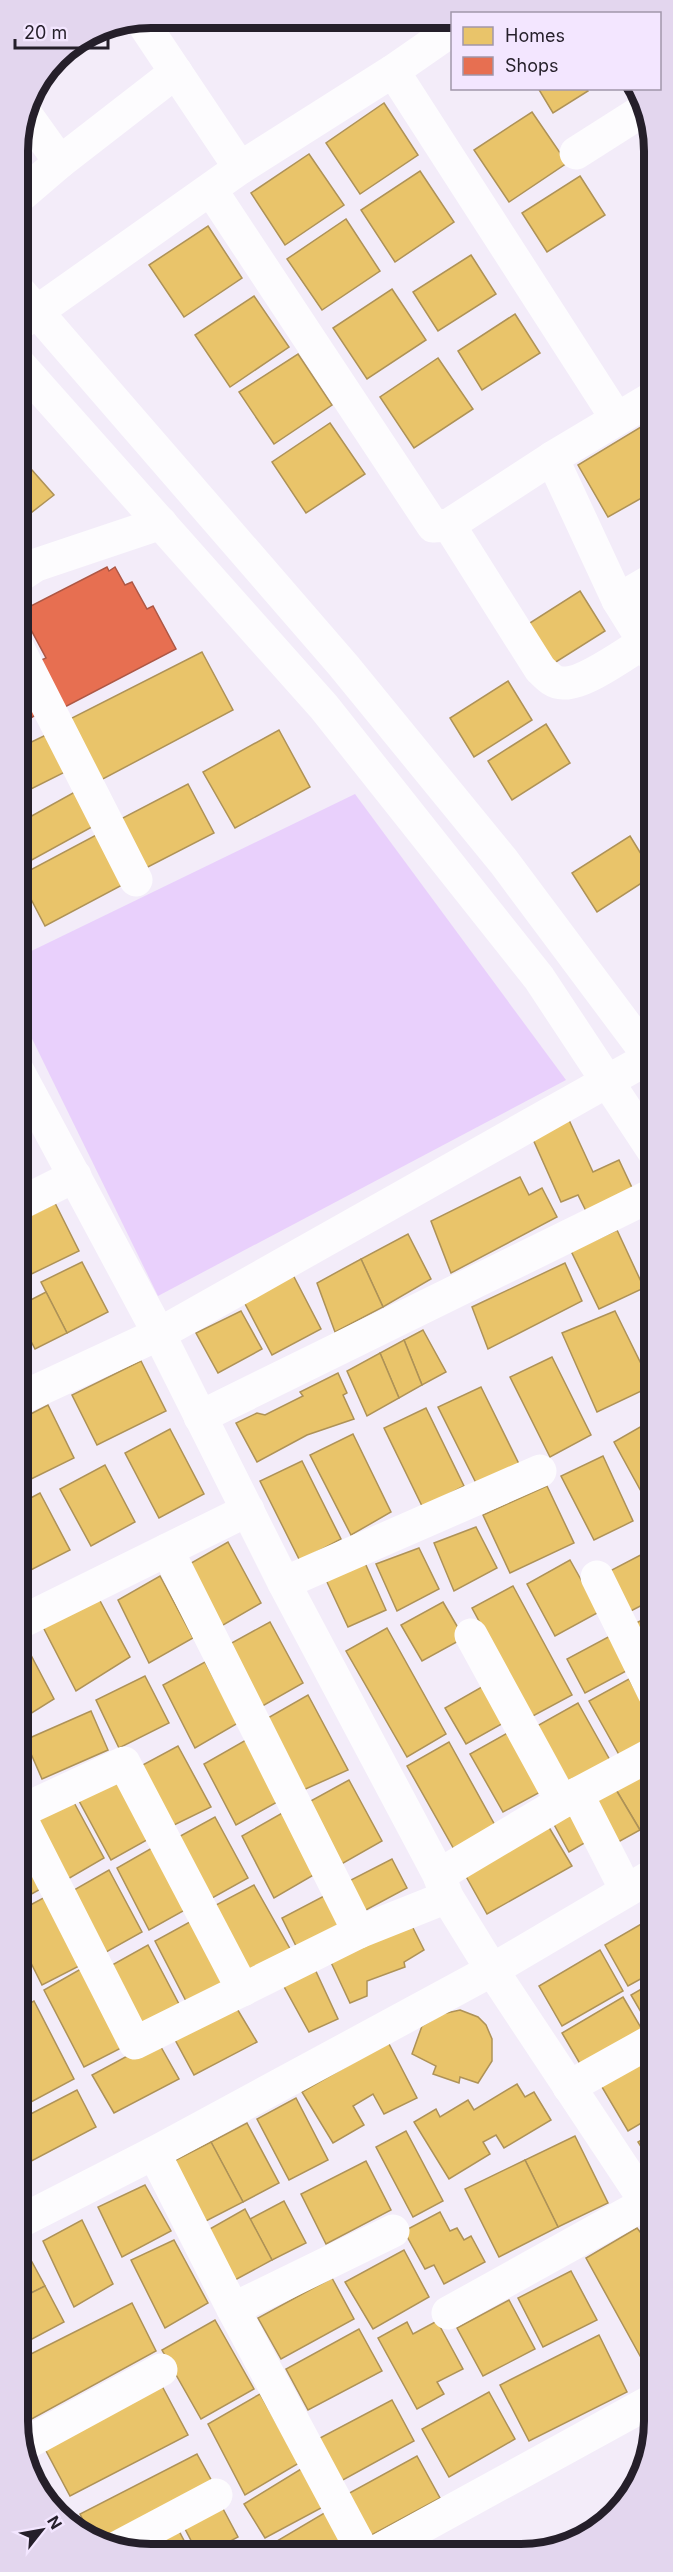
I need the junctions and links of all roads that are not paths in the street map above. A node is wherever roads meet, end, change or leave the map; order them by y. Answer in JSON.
{"nodes":[{"id":1,"x":147,"y":29,"type":"edge"},
{"id":2,"x":451,"y":31,"type":"edge"},
{"id":3,"x":393,"y":71,"type":"junction"},
{"id":4,"x":176,"y":72,"type":"junction"},
{"id":5,"x":638,"y":114,"type":"edge"},
{"id":6,"x":32,"y":123,"type":"edge"},
{"id":7,"x":576,"y":153,"type":"dead end"},
{"id":8,"x":60,"y":162,"type":"junction"},
{"id":9,"x":240,"y":168,"type":"junction"},
{"id":10,"x":29,"y":189,"type":"edge"},
{"id":11,"x":211,"y":190,"type":"junction"},
{"id":12,"x":29,"y":306,"type":"edge"},
{"id":13,"x":29,"y":313,"type":"edge"},
{"id":14,"x":29,"y":375,"type":"edge"},
{"id":15,"x":644,"y":403,"type":"edge"},
{"id":16,"x":617,"y":419,"type":"junction"},
{"id":17,"x":552,"y":458,"type":"junction"},
{"id":18,"x":161,"y":523,"type":"junction"},
{"id":19,"x":449,"y":525,"type":"junction"},
{"id":20,"x":29,"y":562,"type":"edge"},
{"id":21,"x":644,"y":585,"type":"edge"},
{"id":22,"x":618,"y":600,"type":"junction"},
{"id":23,"x":644,"y":643,"type":"edge"},
{"id":24,"x":644,"y":653,"type":"edge"},
{"id":25,"x":29,"y":669,"type":"edge"},
{"id":26,"x":136,"y":880,"type":"dead end"},
{"id":27,"x":644,"y":1046,"type":"edge"},
{"id":28,"x":644,"y":1063,"type":"edge"},
{"id":29,"x":608,"y":1081,"type":"junction"},
{"id":30,"x":29,"y":1091,"type":"edge"},
{"id":31,"x":644,"y":1137,"type":"edge"},
{"id":32,"x":75,"y":1176,"type":"junction"},
{"id":33,"x":29,"y":1199,"type":"edge"},
{"id":34,"x":644,"y":1199,"type":"edge"},
{"id":35,"x":159,"y":1334,"type":"junction"},
{"id":36,"x":28,"y":1395,"type":"edge"},
{"id":37,"x":200,"y":1417,"type":"junction"},
{"id":38,"x":540,"y":1471,"type":"dead end"},
{"id":39,"x":248,"y":1510,"type":"junction"},
{"id":40,"x":168,"y":1550,"type":"junction"},
{"id":41,"x":597,"y":1577,"type":"dead end"},
{"id":42,"x":284,"y":1583,"type":"junction"},
{"id":43,"x":28,"y":1618,"type":"edge"},
{"id":44,"x":471,"y":1635,"type":"dead end"},
{"id":45,"x":644,"y":1673,"type":"edge"},
{"id":46,"x":644,"y":1758,"type":"edge"},
{"id":47,"x":570,"y":1798,"type":"junction"},
{"id":48,"x":28,"y":1809,"type":"edge"},
{"id":49,"x":28,"y":1832,"type":"edge"},
{"id":50,"x":644,"y":1880,"type":"edge"},
{"id":51,"x":443,"y":1886,"type":"junction"},
{"id":52,"x":626,"y":1890,"type":"junction"},
{"id":53,"x":359,"y":1932,"type":"junction"},
{"id":54,"x":492,"y":1970,"type":"junction"},
{"id":55,"x":243,"y":1990,"type":"junction"},
{"id":56,"x":644,"y":2045,"type":"edge"},
{"id":57,"x":569,"y":2087,"type":"junction"},
{"id":58,"x":154,"y":2153,"type":"junction"},
{"id":59,"x":644,"y":2200,"type":"edge"},
{"id":60,"x":644,"y":2212,"type":"edge"},
{"id":61,"x":28,"y":2217,"type":"edge"},
{"id":62,"x":393,"y":2231,"type":"dead end"},
{"id":63,"x":232,"y":2309,"type":"junction"},
{"id":64,"x":448,"y":2313,"type":"dead end"},
{"id":65,"x":161,"y":2370,"type":"dead end"},
{"id":66,"x":644,"y":2405,"type":"edge"},
{"id":67,"x":31,"y":2440,"type":"edge"},
{"id":68,"x":216,"y":2495,"type":"dead end"},
{"id":69,"x":129,"y":2541,"type":"edge"},
{"id":70,"x":359,"y":2544,"type":"edge"},
{"id":71,"x":391,"y":2544,"type":"edge"}],
"edges":[{"from":1,"to":4,"type":"street"},
{"from":2,"to":3,"type":"street"},
{"from":3,"to":9,"type":"street"},
{"from":3,"to":16,"type":"street"},
{"from":4,"to":8,"type":"street"},
{"from":4,"to":9,"type":"street"},
{"from":5,"to":7,"type":"street"},
{"from":6,"to":8,"type":"street"},
{"from":8,"to":10,"type":"street"},
{"from":9,"to":11,"type":"street"},
{"from":11,"to":12,"type":"street"},
{"from":11,"to":19,"type":"street"},
{"from":13,"to":27,"type":"street"},
{"from":14,"to":18,"type":"street"},
{"from":15,"to":16,"type":"street"},
{"from":16,"to":17,"type":"street"},
{"from":17,"to":19,"type":"street"},
{"from":17,"to":22,"type":"street"},
{"from":18,"to":20,"type":"street"},
{"from":18,"to":29,"type":"street"},
{"from":19,"to":24,"type":"street"},
{"from":21,"to":22,"type":"street"},
{"from":22,"to":23,"type":"street"},
{"from":25,"to":26,"type":"street"},
{"from":28,"to":29,"type":"street"},
{"from":29,"to":31,"type":"street"},
{"from":29,"to":35,"type":"street"},
{"from":30,"to":32,"type":"street"},
{"from":32,"to":33,"type":"street"},
{"from":32,"to":35,"type":"street"},
{"from":34,"to":37,"type":"street"},
{"from":35,"to":36,"type":"street"},
{"from":35,"to":37,"type":"street"},
{"from":37,"to":39,"type":"street"},
{"from":38,"to":42,"type":"street"},
{"from":39,"to":40,"type":"street"},
{"from":39,"to":42,"type":"street"},
{"from":40,"to":43,"type":"street"},
{"from":40,"to":53,"type":"street"},
{"from":41,"to":45,"type":"street"},
{"from":42,"to":51,"type":"street"},
{"from":44,"to":47,"type":"street"},
{"from":46,"to":47,"type":"street"},
{"from":47,"to":51,"type":"street"},
{"from":47,"to":52,"type":"street"},
{"from":48,"to":55,"type":"street"},
{"from":49,"to":55,"type":"street"},
{"from":50,"to":52,"type":"street"},
{"from":51,"to":53,"type":"street"},
{"from":51,"to":54,"type":"street"},
{"from":52,"to":54,"type":"street"},
{"from":53,"to":55,"type":"street"},
{"from":54,"to":57,"type":"street"},
{"from":54,"to":58,"type":"street"},
{"from":56,"to":57,"type":"street"},
{"from":57,"to":59,"type":"street"},
{"from":58,"to":61,"type":"street"},
{"from":58,"to":63,"type":"street"},
{"from":60,"to":64,"type":"street"},
{"from":62,"to":63,"type":"street"},
{"from":63,"to":70,"type":"street"},
{"from":65,"to":67,"type":"street"},
{"from":66,"to":71,"type":"street"},
{"from":68,"to":69,"type":"street"}]}
